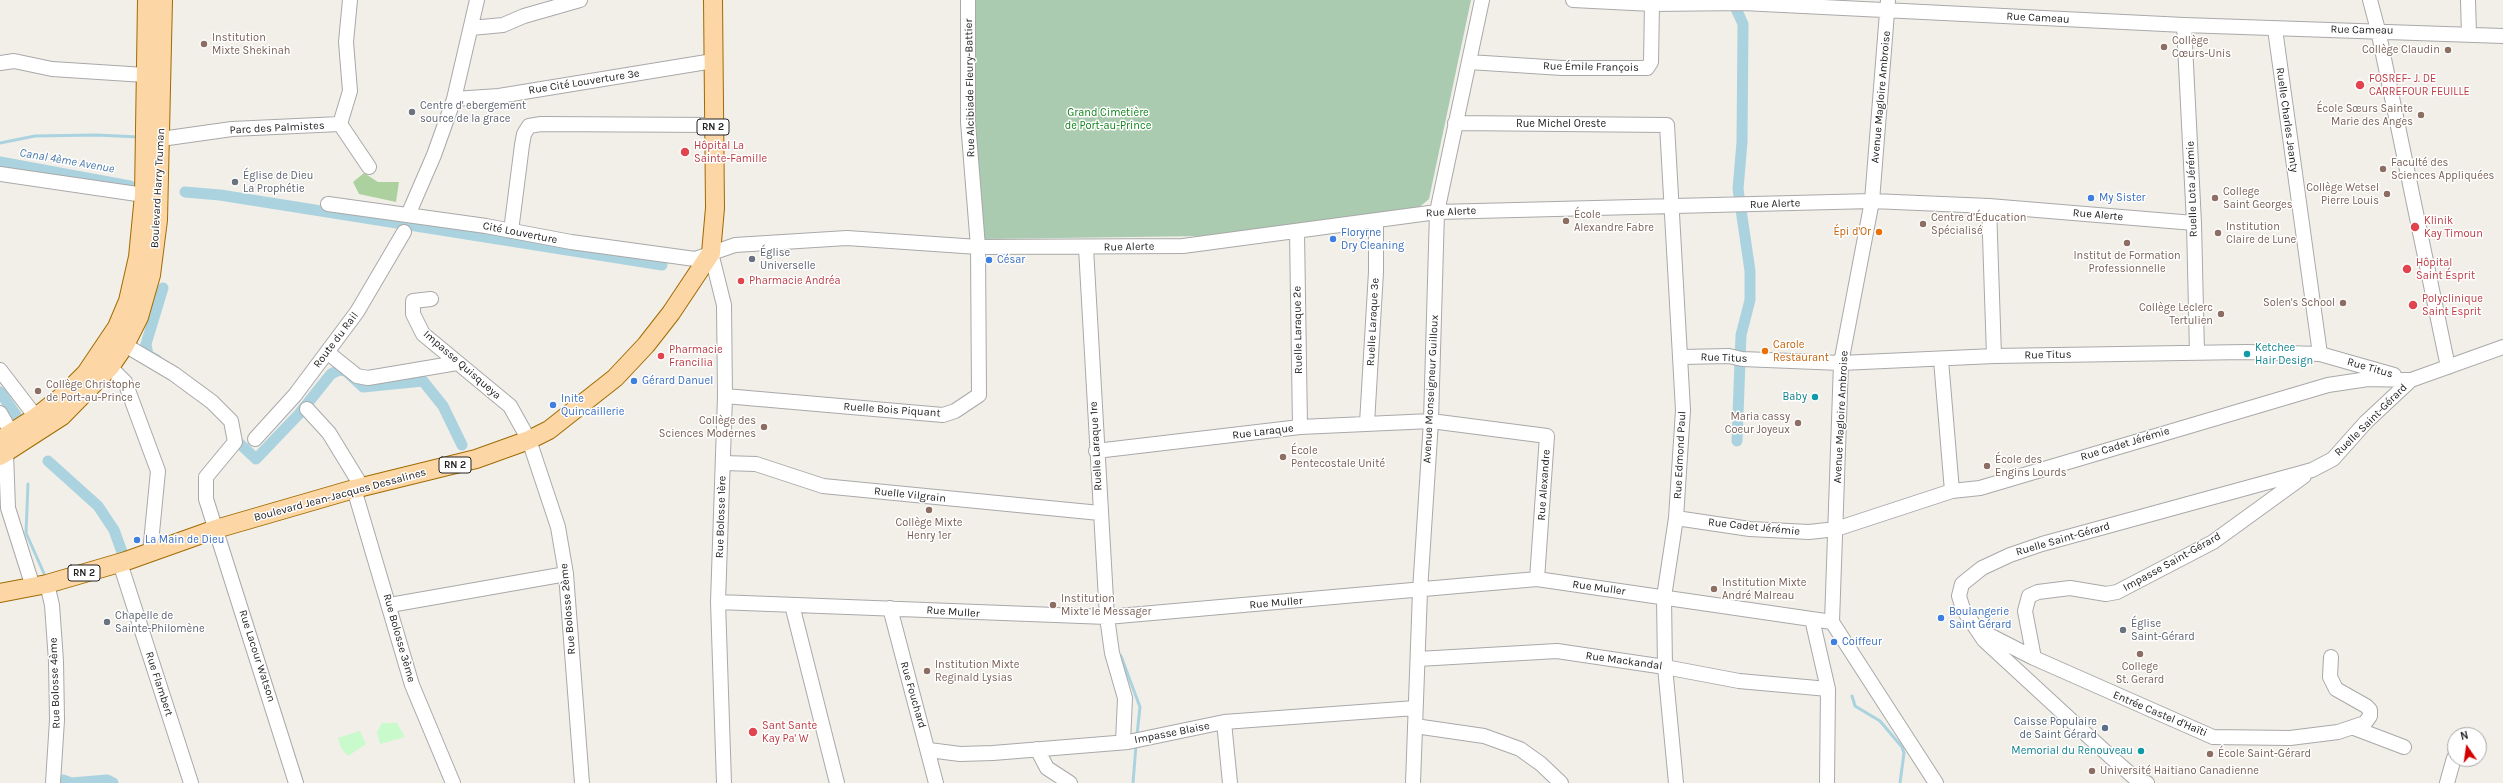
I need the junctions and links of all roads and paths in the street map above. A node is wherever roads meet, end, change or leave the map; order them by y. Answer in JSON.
{"nodes":[{"id":1,"x":147,"y":0,"type":"edge"},
{"id":2,"x":163,"y":0,"type":"edge"},
{"id":3,"x":350,"y":0,"type":"edge"},
{"id":4,"x":477,"y":0,"type":"edge"},
{"id":5,"x":580,"y":0,"type":"edge"},
{"id":6,"x":713,"y":0,"type":"edge"},
{"id":7,"x":968,"y":0,"type":"edge"},
{"id":8,"x":1482,"y":0,"type":"edge"},
{"id":9,"x":1573,"y":0,"type":"edge"},
{"id":10,"x":2370,"y":0,"type":"edge"},
{"id":11,"x":2468,"y":0,"type":"edge"},
{"id":12,"x":1652,"y":4,"type":"junction"},
{"id":13,"x":1888,"y":6,"type":"edge"},
{"id":14,"x":2184,"y":25,"type":"junction"},
{"id":15,"x":471,"y":28,"type":"junction"},
{"id":16,"x":2275,"y":29,"type":"junction"},
{"id":17,"x":2378,"y":30,"type":"junction"},
{"id":18,"x":2469,"y":35,"type":"junction"},
{"id":19,"x":2503,"y":36,"type":"edge"},
{"id":20,"x":713,"y":61,"type":"junction"},
{"id":21,"x":1469,"y":62,"type":"junction"},
{"id":22,"x":0,"y":63,"type":"edge"},
{"id":23,"x":145,"y":75,"type":"junction"},
{"id":24,"x":454,"y":99,"type":"junction"},
{"id":25,"x":1455,"y":123,"type":"junction"},
{"id":26,"x":340,"y":124,"type":"junction"},
{"id":27,"x":713,"y":125,"type":"junction"},
{"id":28,"x":1667,"y":125,"type":"joint"},
{"id":29,"x":162,"y":139,"type":"junction"},
{"id":30,"x":369,"y":167,"type":"dead end"},
{"id":31,"x":0,"y":174,"type":"edge"},
{"id":32,"x":144,"y":195,"type":"junction"},
{"id":33,"x":1872,"y":201,"type":"junction"},
{"id":34,"x":328,"y":204,"type":"dead end"},
{"id":35,"x":1673,"y":206,"type":"junction"},
{"id":36,"x":1989,"y":206,"type":"junction"},
{"id":37,"x":1437,"y":212,"type":"junction"},
{"id":38,"x":408,"y":215,"type":"junction"},
{"id":39,"x":1376,"y":221,"type":"junction"},
{"id":40,"x":2194,"y":223,"type":"junction"},
{"id":41,"x":511,"y":231,"type":"junction"},
{"id":42,"x":404,"y":232,"type":"dead end"},
{"id":43,"x":1297,"y":232,"type":"junction"},
{"id":44,"x":978,"y":247,"type":"junction"},
{"id":45,"x":1086,"y":248,"type":"junction"},
{"id":46,"x":711,"y":253,"type":"junction"},
{"id":47,"x":431,"y":299,"type":"dead end"},
{"id":48,"x":125,"y":345,"type":"junction"},
{"id":49,"x":2503,"y":347,"type":"edge"},
{"id":50,"x":327,"y":352,"type":"junction"},
{"id":51,"x":2197,"y":353,"type":"junction"},
{"id":52,"x":2320,"y":354,"type":"junction"},
{"id":53,"x":1994,"y":356,"type":"junction"},
{"id":54,"x":1682,"y":357,"type":"junction"},
{"id":55,"x":1941,"y":360,"type":"junction"},
{"id":56,"x":458,"y":362,"type":"junction"},
{"id":57,"x":1841,"y":363,"type":"junction"},
{"id":58,"x":110,"y":367,"type":"junction"},
{"id":59,"x":2448,"y":367,"type":"junction"},
{"id":60,"x":0,"y":370,"type":"edge"},
{"id":61,"x":2411,"y":380,"type":"junction"},
{"id":62,"x":725,"y":396,"type":"junction"},
{"id":63,"x":307,"y":409,"type":"dead end"},
{"id":64,"x":0,"y":413,"type":"edge"},
{"id":65,"x":36,"y":418,"type":"junction"},
{"id":66,"x":1431,"y":421,"type":"junction"},
{"id":67,"x":1367,"y":423,"type":"junction"},
{"id":68,"x":1300,"y":427,"type":"junction"},
{"id":69,"x":255,"y":439,"type":"dead end"},
{"id":70,"x":529,"y":440,"type":"junction"},
{"id":71,"x":5,"y":446,"type":"edge"},
{"id":72,"x":1096,"y":451,"type":"junction"},
{"id":73,"x":723,"y":464,"type":"junction"},
{"id":74,"x":2312,"y":470,"type":"junction"},
{"id":75,"x":358,"y":488,"type":"junction"},
{"id":76,"x":1952,"y":491,"type":"junction"},
{"id":77,"x":1100,"y":513,"type":"junction"},
{"id":78,"x":1676,"y":518,"type":"junction"},
{"id":79,"x":1836,"y":529,"type":"junction"},
{"id":80,"x":216,"y":530,"type":"junction"},
{"id":81,"x":150,"y":553,"type":"junction"},
{"id":82,"x":120,"y":563,"type":"junction"},
{"id":83,"x":566,"y":574,"type":"junction"},
{"id":84,"x":1537,"y":579,"type":"junction"},
{"id":85,"x":40,"y":586,"type":"junction"},
{"id":86,"x":1420,"y":591,"type":"junction"},
{"id":87,"x":0,"y":593,"type":"edge"},
{"id":88,"x":1664,"y":597,"type":"junction"},
{"id":89,"x":718,"y":602,"type":"junction"},
{"id":90,"x":390,"y":605,"type":"junction"},
{"id":91,"x":792,"y":605,"type":"junction"},
{"id":92,"x":890,"y":608,"type":"junction"},
{"id":93,"x":1107,"y":617,"type":"junction"},
{"id":94,"x":1812,"y":619,"type":"junction"},
{"id":95,"x":1832,"y":622,"type":"junction"},
{"id":96,"x":1975,"y":628,"type":"junction"},
{"id":97,"x":2331,"y":657,"type":"dead end"},
{"id":98,"x":2034,"y":658,"type":"junction"},
{"id":99,"x":1418,"y":659,"type":"junction"},
{"id":100,"x":1665,"y":667,"type":"junction"},
{"id":101,"x":1828,"y":689,"type":"junction"},
{"id":102,"x":1415,"y":708,"type":"junction"},
{"id":103,"x":1224,"y":722,"type":"junction"},
{"id":104,"x":1415,"y":726,"type":"junction"},
{"id":105,"x":2354,"y":728,"type":"junction"},
{"id":106,"x":1123,"y":742,"type":"junction"},
{"id":107,"x":2404,"y":747,"type":"dead end"},
{"id":108,"x":1037,"y":749,"type":"junction"},
{"id":109,"x":929,"y":750,"type":"junction"},
{"id":110,"x":2451,"y":767,"type":"edge"},
{"id":111,"x":2139,"y":782,"type":"edge"},
{"id":112,"x":53,"y":783,"type":"edge"},
{"id":113,"x":191,"y":783,"type":"edge"},
{"id":114,"x":296,"y":783,"type":"edge"},
{"id":115,"x":453,"y":783,"type":"edge"},
{"id":116,"x":582,"y":783,"type":"edge"},
{"id":117,"x":724,"y":783,"type":"edge"},
{"id":118,"x":837,"y":783,"type":"edge"},
{"id":119,"x":936,"y":783,"type":"edge"},
{"id":120,"x":1070,"y":783,"type":"edge"},
{"id":121,"x":1230,"y":783,"type":"edge"},
{"id":122,"x":1413,"y":783,"type":"edge"},
{"id":123,"x":1561,"y":783,"type":"edge"},
{"id":124,"x":1676,"y":783,"type":"edge"},
{"id":125,"x":1827,"y":783,"type":"edge"},
{"id":126,"x":1936,"y":783,"type":"edge"},
{"id":127,"x":2447,"y":783,"type":"edge"}],
"edges":[{"from":1,"to":23,"type":"main road","name":"Boulevard Harry Truman"},
{"from":2,"to":29,"type":"main road","name":"Boulevard Harry Truman"},
{"from":3,"to":26,"type":"street","name":"Parc des Palmistes"},
{"from":4,"to":15,"type":"street"},
{"from":5,"to":15,"type":"street"},
{"from":6,"to":20,"type":"main road","name":"Boulevard Jean-Jacques Dessalines","number":"RN 2"},
{"from":7,"to":44,"type":"street","name":"Rue Alcibiade Fleury-Battier"},
{"from":8,"to":21,"type":"street","name":"Avenue Monseigneur Guilloux"},
{"from":9,"to":12,"type":"street","name":"Rue Cameau"},
{"from":10,"to":17,"type":"street"},
{"from":11,"to":18,"type":"street"},
{"from":12,"to":13,"type":"street","name":"Rue Cameau"},
{"from":12,"to":21,"type":"street","name":"Rue Émile François"},
{"from":13,"to":14,"type":"street","name":"Rue Cameau"},
{"from":13,"to":33,"type":"street","name":"Avenue Magloire Ambroise"},
{"from":14,"to":16,"type":"street","name":"Rue Cameau"},
{"from":14,"to":40,"type":"street","name":"Ruelle Lota Jérémie"},
{"from":15,"to":24,"type":"street"},
{"from":16,"to":17,"type":"street","name":"Rue Cameau"},
{"from":16,"to":52,"type":"street","name":"Ruelle Charles Jeanty"},
{"from":17,"to":18,"type":"street","name":"Rue Cameau"},
{"from":17,"to":59,"type":"street"},
{"from":18,"to":19,"type":"street","name":"Rue Cameau"},
{"from":20,"to":24,"type":"street","name":"Rue Cité Louverture 3e"},
{"from":20,"to":27,"type":"main road","name":"Boulevard Jean-Jacques Dessalines","number":"RN 2"},
{"from":21,"to":25,"type":"street","name":"Avenue Monseigneur Guilloux"},
{"from":22,"to":23,"type":"street"},
{"from":23,"to":32,"type":"main road","name":"Boulevard Harry Truman"},
{"from":24,"to":38,"type":"street"},
{"from":25,"to":28,"type":"street","name":"Rue Michel Oreste"},
{"from":25,"to":37,"type":"street","name":"Avenue Monseigneur Guilloux"},
{"from":26,"to":29,"type":"street","name":"Parc des Palmistes"},
{"from":26,"to":30,"type":"street"},
{"from":27,"to":41,"type":"street"},
{"from":27,"to":46,"type":"main road","name":"Boulevard Jean-Jacques Dessalines","number":"RN 2"},
{"from":28,"to":35,"type":"street","name":"Rue Edmond Paul"},
{"from":29,"to":48,"type":"main road","name":"Boulevard Harry Truman"},
{"from":31,"to":32,"type":"street"},
{"from":32,"to":65,"type":"main road","name":"Boulevard Harry Truman"},
{"from":33,"to":35,"type":"street","name":"Rue Alerte"},
{"from":33,"to":36,"type":"street","name":"Rue Alerte"},
{"from":33,"to":57,"type":"street","name":"Avenue Magloire Ambroise"},
{"from":34,"to":38,"type":"street","name":"Cité Louverture"},
{"from":35,"to":37,"type":"street","name":"Rue Alerte"},
{"from":35,"to":54,"type":"street","name":"Rue Edmond Paul"},
{"from":36,"to":40,"type":"street","name":"Rue Alerte"},
{"from":36,"to":53,"type":"street"},
{"from":37,"to":39,"type":"street","name":"Rue Alerte"},
{"from":37,"to":66,"type":"street","name":"Avenue Monseigneur Guilloux"},
{"from":38,"to":41,"type":"street","name":"Cité Louverture"},
{"from":39,"to":43,"type":"street","name":"Rue Alerte"},
{"from":39,"to":67,"type":"street","name":"Ruelle Laraque 3e"},
{"from":40,"to":51,"type":"street","name":"Ruelle Lota Jérémie"},
{"from":41,"to":46,"type":"street","name":"Cité Louverture"},
{"from":42,"to":50,"type":"street","name":"Route du Rail"},
{"from":43,"to":45,"type":"street","name":"Rue Alerte"},
{"from":43,"to":68,"type":"street","name":"Ruelle Laraque 2e"},
{"from":44,"to":45,"type":"street","name":"Rue Alerte"},
{"from":44,"to":46,"type":"street","name":"Rue Alerte"},
{"from":44,"to":62,"type":"street","name":"Ruelle Bois Piquant"},
{"from":45,"to":72,"type":"street","name":"Ruelle Laraque 1re"},
{"from":46,"to":62,"type":"street","name":"Rue Bolosse 1ère"},
{"from":46,"to":70,"type":"main road","name":"Boulevard Jean-Jacques Dessalines","number":"RN 2"},
{"from":47,"to":56,"type":"street","name":"Impasse Quisqueya"},
{"from":48,"to":58,"type":"main road","name":"Boulevard Harry Truman"},
{"from":48,"to":80,"type":"street","name":"Rue Lacour Watson"},
{"from":49,"to":59,"type":"street"},
{"from":50,"to":56,"type":"street"},
{"from":50,"to":69,"type":"street","name":"Route du Rail"},
{"from":51,"to":52,"type":"street","name":"Rue Titus"},
{"from":51,"to":53,"type":"street","name":"Rue Titus"},
{"from":52,"to":61,"type":"street","name":"Rue Titus"},
{"from":53,"to":55,"type":"street","name":"Rue Titus"},
{"from":54,"to":57,"type":"street","name":"Rue Titus"},
{"from":54,"to":78,"type":"street","name":"Rue Edmond Paul"},
{"from":55,"to":57,"type":"street","name":"Rue Titus"},
{"from":55,"to":76,"type":"street"},
{"from":56,"to":70,"type":"street","name":"Impasse Quisqueya"},
{"from":57,"to":79,"type":"street","name":"Avenue Magloire Ambroise"},
{"from":58,"to":71,"type":"main road","name":"Boulevard Harry Truman"},
{"from":58,"to":81,"type":"street"},
{"from":59,"to":61,"type":"street"},
{"from":60,"to":65,"type":"street"},
{"from":61,"to":74,"type":"street","name":"Ruelle Saint-Gérard"},
{"from":61,"to":76,"type":"street","name":"Rue Cadet Jérémie"},
{"from":62,"to":73,"type":"street","name":"Rue Bolosse 1ère"},
{"from":63,"to":75,"type":"street","name":"Rue Bolosse 3ème"},
{"from":64,"to":71,"type":"street"},
{"from":65,"to":71,"type":"main road","name":"Boulevard Harry Truman"},
{"from":66,"to":67,"type":"street","name":"Rue Laraque"},
{"from":66,"to":84,"type":"street","name":"Rue Alexandre"},
{"from":66,"to":86,"type":"street","name":"Avenue Monseigneur Guilloux"},
{"from":67,"to":68,"type":"street","name":"Rue Laraque"},
{"from":68,"to":72,"type":"street","name":"Rue Laraque"},
{"from":70,"to":75,"type":"main road","name":"Boulevard Jean-Jacques Dessalines","number":"RN 2"},
{"from":70,"to":83,"type":"street","name":"Rue Bolosse 2ème"},
{"from":71,"to":85,"type":"street","name":"Rue Bolosse 4ème"},
{"from":72,"to":77,"type":"street","name":"Ruelle Laraque 1re"},
{"from":73,"to":77,"type":"street","name":"Ruelle Vilgrain"},
{"from":73,"to":89,"type":"street","name":"Rue Bolosse 1ère"},
{"from":74,"to":96,"type":"street","name":"Ruelle Saint-Gérard"},
{"from":74,"to":98,"type":"street","name":"Impasse Saint-Gérard"},
{"from":75,"to":80,"type":"main road","name":"Boulevard Jean-Jacques Dessalines","number":"RN 2"},
{"from":75,"to":90,"type":"street","name":"Rue Bolosse 3ème"},
{"from":76,"to":79,"type":"street","name":"Rue Cadet Jérémie"},
{"from":77,"to":93,"type":"street","name":"Ruelle Laraque 1re"},
{"from":78,"to":79,"type":"street","name":"Rue Cadet Jérémie"},
{"from":78,"to":88,"type":"street","name":"Rue Edmond Paul"},
{"from":79,"to":95,"type":"street","name":"Avenue Magloire Ambroise"},
{"from":80,"to":81,"type":"main road","name":"Boulevard Jean-Jacques Dessalines","number":"RN 2"},
{"from":80,"to":114,"type":"street","name":"Rue Lacour Watson"},
{"from":81,"to":82,"type":"main road","name":"Boulevard Jean-Jacques Dessalines","number":"RN 2"},
{"from":82,"to":85,"type":"main road","name":"Boulevard Jean-Jacques Dessalines","number":"RN 2"},
{"from":82,"to":113,"type":"street","name":"Rue Flambert"},
{"from":83,"to":90,"type":"street"},
{"from":83,"to":116,"type":"street","name":"Rue Bolosse 2ème"},
{"from":84,"to":86,"type":"street","name":"Rue Muller"},
{"from":84,"to":88,"type":"street","name":"Rue Muller"},
{"from":85,"to":87,"type":"main road","name":"Boulevard Jean-Jacques Dessalines","number":"RN 2"},
{"from":85,"to":112,"type":"street","name":"Rue Bolosse 4ème"},
{"from":86,"to":93,"type":"street","name":"Rue Muller"},
{"from":86,"to":99,"type":"street","name":"Avenue Monseigneur Guilloux"},
{"from":88,"to":94,"type":"street","name":"Rue Muller"},
{"from":88,"to":100,"type":"street","name":"Rue Edmond Paul"},
{"from":89,"to":91,"type":"street","name":"Rue Muller"},
{"from":89,"to":117,"type":"street","name":"Rue Bolosse 1ère"},
{"from":90,"to":115,"type":"street","name":"Rue Bolosse 3ème"},
{"from":91,"to":92,"type":"street","name":"Rue Muller"},
{"from":91,"to":118,"type":"street"},
{"from":92,"to":93,"type":"street","name":"Rue Muller"},
{"from":92,"to":109,"type":"street","name":"Rue Fouchard"},
{"from":93,"to":106,"type":"street","name":"Ruelle Laraque 1re"},
{"from":94,"to":95,"type":"street","name":"Rue Muller"},
{"from":94,"to":101,"type":"street"},
{"from":95,"to":126,"type":"street"},
{"from":96,"to":98,"type":"street","name":"Entrée Castel d'Haïti"},
{"from":96,"to":111,"type":"street","name":"Ruelle Saint-Gérard"},
{"from":97,"to":105,"type":"street","name":"Entrée Castel d'Haïti"},
{"from":98,"to":105,"type":"street","name":"Entrée Castel d'Haïti"},
{"from":99,"to":100,"type":"street","name":"Rue Mackandal"},
{"from":99,"to":102,"type":"street","name":"Avenue Monseigneur Guilloux"},
{"from":100,"to":101,"type":"street","name":"Rue Mackandal"},
{"from":100,"to":124,"type":"street","name":"Rue Edmond Paul"},
{"from":101,"to":125,"type":"street"},
{"from":102,"to":103,"type":"street","name":"Impasse Blaise"},
{"from":102,"to":104,"type":"street","name":"Avenue Monseigneur Guilloux"},
{"from":103,"to":106,"type":"street","name":"Impasse Blaise"},
{"from":103,"to":121,"type":"street"},
{"from":104,"to":122,"type":"street","name":"Avenue Monseigneur Guilloux"},
{"from":104,"to":123,"type":"street"},
{"from":105,"to":107,"type":"street"},
{"from":106,"to":108,"type":"street","name":"Impasse Blaise"},
{"from":108,"to":109,"type":"street","name":"Impasse Blaise"},
{"from":108,"to":120,"type":"street"},
{"from":109,"to":119,"type":"street","name":"Rue Fouchard"},
{"from":110,"to":127,"type":"street"}]}
